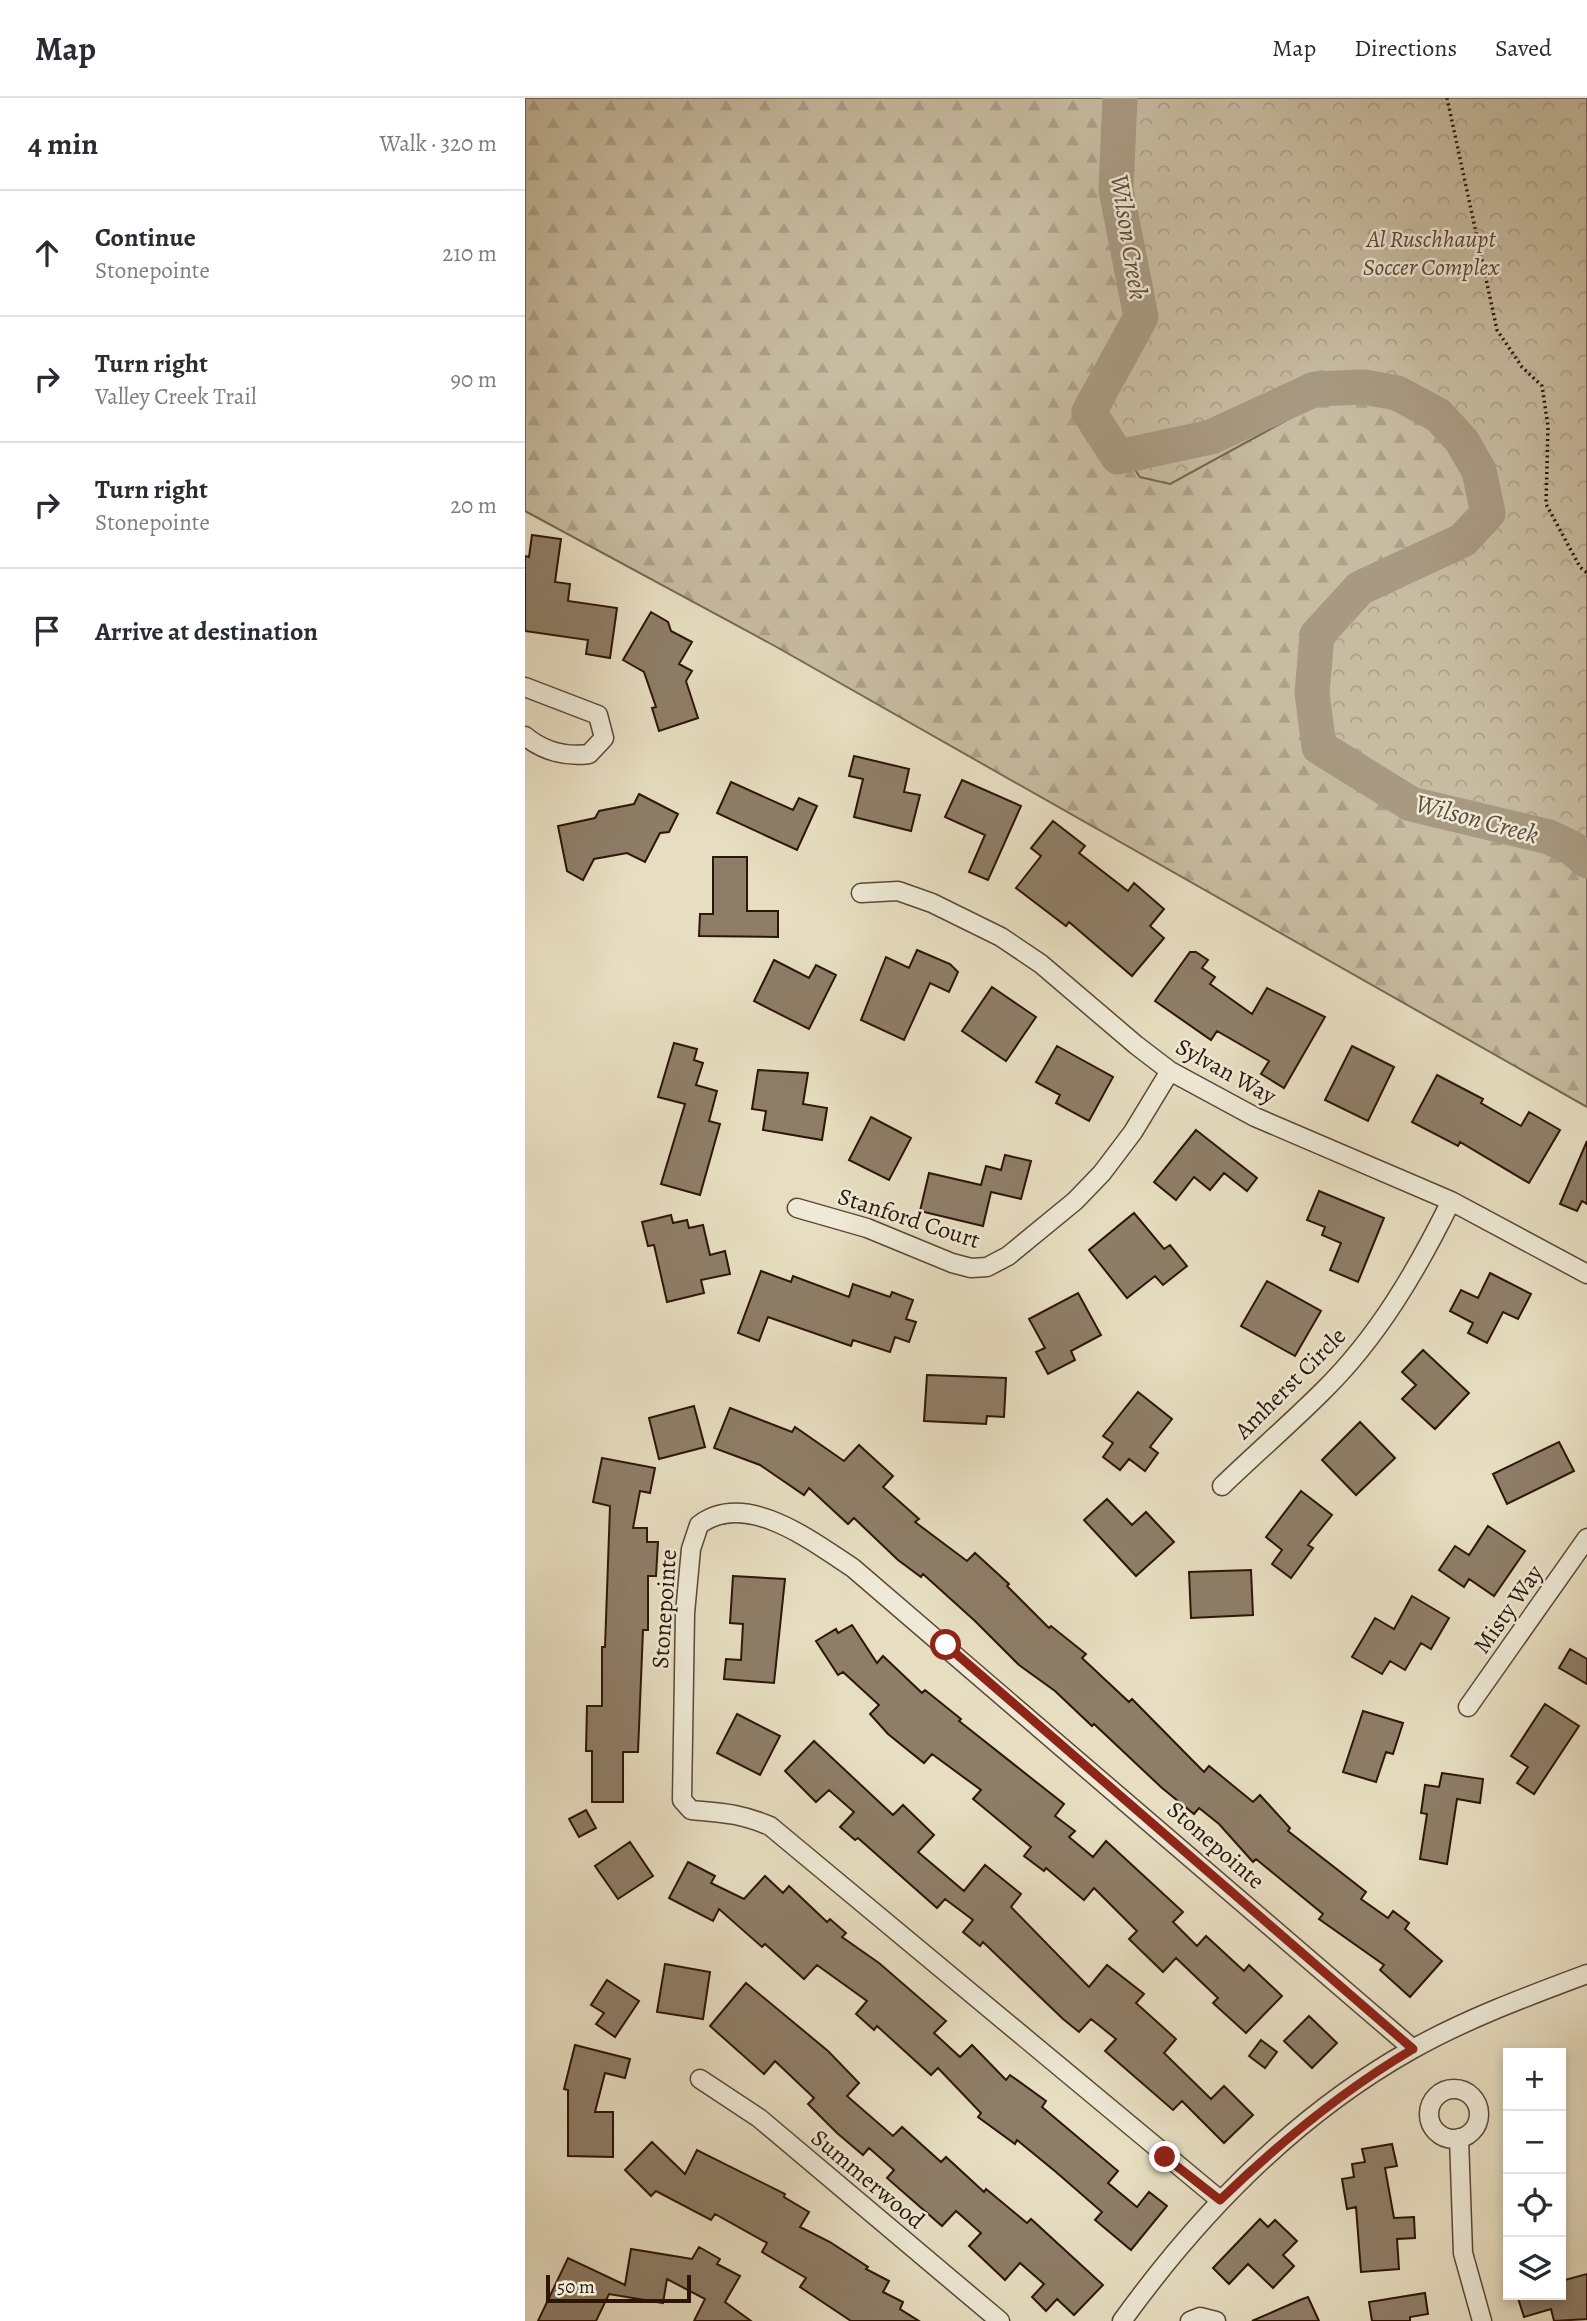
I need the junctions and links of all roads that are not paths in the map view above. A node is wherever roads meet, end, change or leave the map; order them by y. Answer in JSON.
{"nodes":[{"id":1,"x":525,"y":687,"type":"edge"},
{"id":2,"x":525,"y":736,"type":"edge"},
{"id":3,"x":861,"y":893,"type":"dead end"},
{"id":4,"x":1170,"y":1071,"type":"junction"},
{"id":5,"x":1451,"y":1201,"type":"junction"},
{"id":6,"x":797,"y":1208,"type":"dead end"},
{"id":7,"x":1587,"y":1274,"type":"edge"},
{"id":8,"x":1221,"y":1486,"type":"dead end"},
{"id":9,"x":1587,"y":1538,"type":"edge"},
{"id":10,"x":1468,"y":1707,"type":"dead end"},
{"id":11,"x":1587,"y":1974,"type":"edge"},
{"id":12,"x":1413,"y":2049,"type":"junction"},
{"id":13,"x":700,"y":2079,"type":"dead end"},
{"id":14,"x":1459,"y":2138,"type":"dead end"},
{"id":15,"x":1220,"y":2200,"type":"junction"},
{"id":16,"x":1000,"y":2321,"type":"edge"},
{"id":17,"x":1122,"y":2321,"type":"edge"},
{"id":18,"x":1190,"y":2321,"type":"edge"},
{"id":19,"x":1216,"y":2321,"type":"edge"},
{"id":20,"x":1482,"y":2321,"type":"edge"}],
"edges":[{"from":1,"to":2,"type":"street"},
{"from":3,"to":4,"type":"street","name":"Sylvan Way"},
{"from":4,"to":5,"type":"street","name":"Sylvan Way"},
{"from":4,"to":6,"type":"street","name":"Stanford Court"},
{"from":5,"to":7,"type":"street","name":"Sylvan Way"},
{"from":5,"to":8,"type":"street","name":"Amherst Circle"},
{"from":9,"to":10,"type":"street","name":"Misty Way"},
{"from":11,"to":12,"type":"street"},
{"from":12,"to":15,"type":"street"},
{"from":12,"to":15,"type":"street","name":"Stonepointe"},
{"from":13,"to":16,"type":"street","name":"Summerwood"},
{"from":14,"to":20,"type":"street"},
{"from":15,"to":17,"type":"street"},
{"from":18,"to":19,"type":"street"}]}
